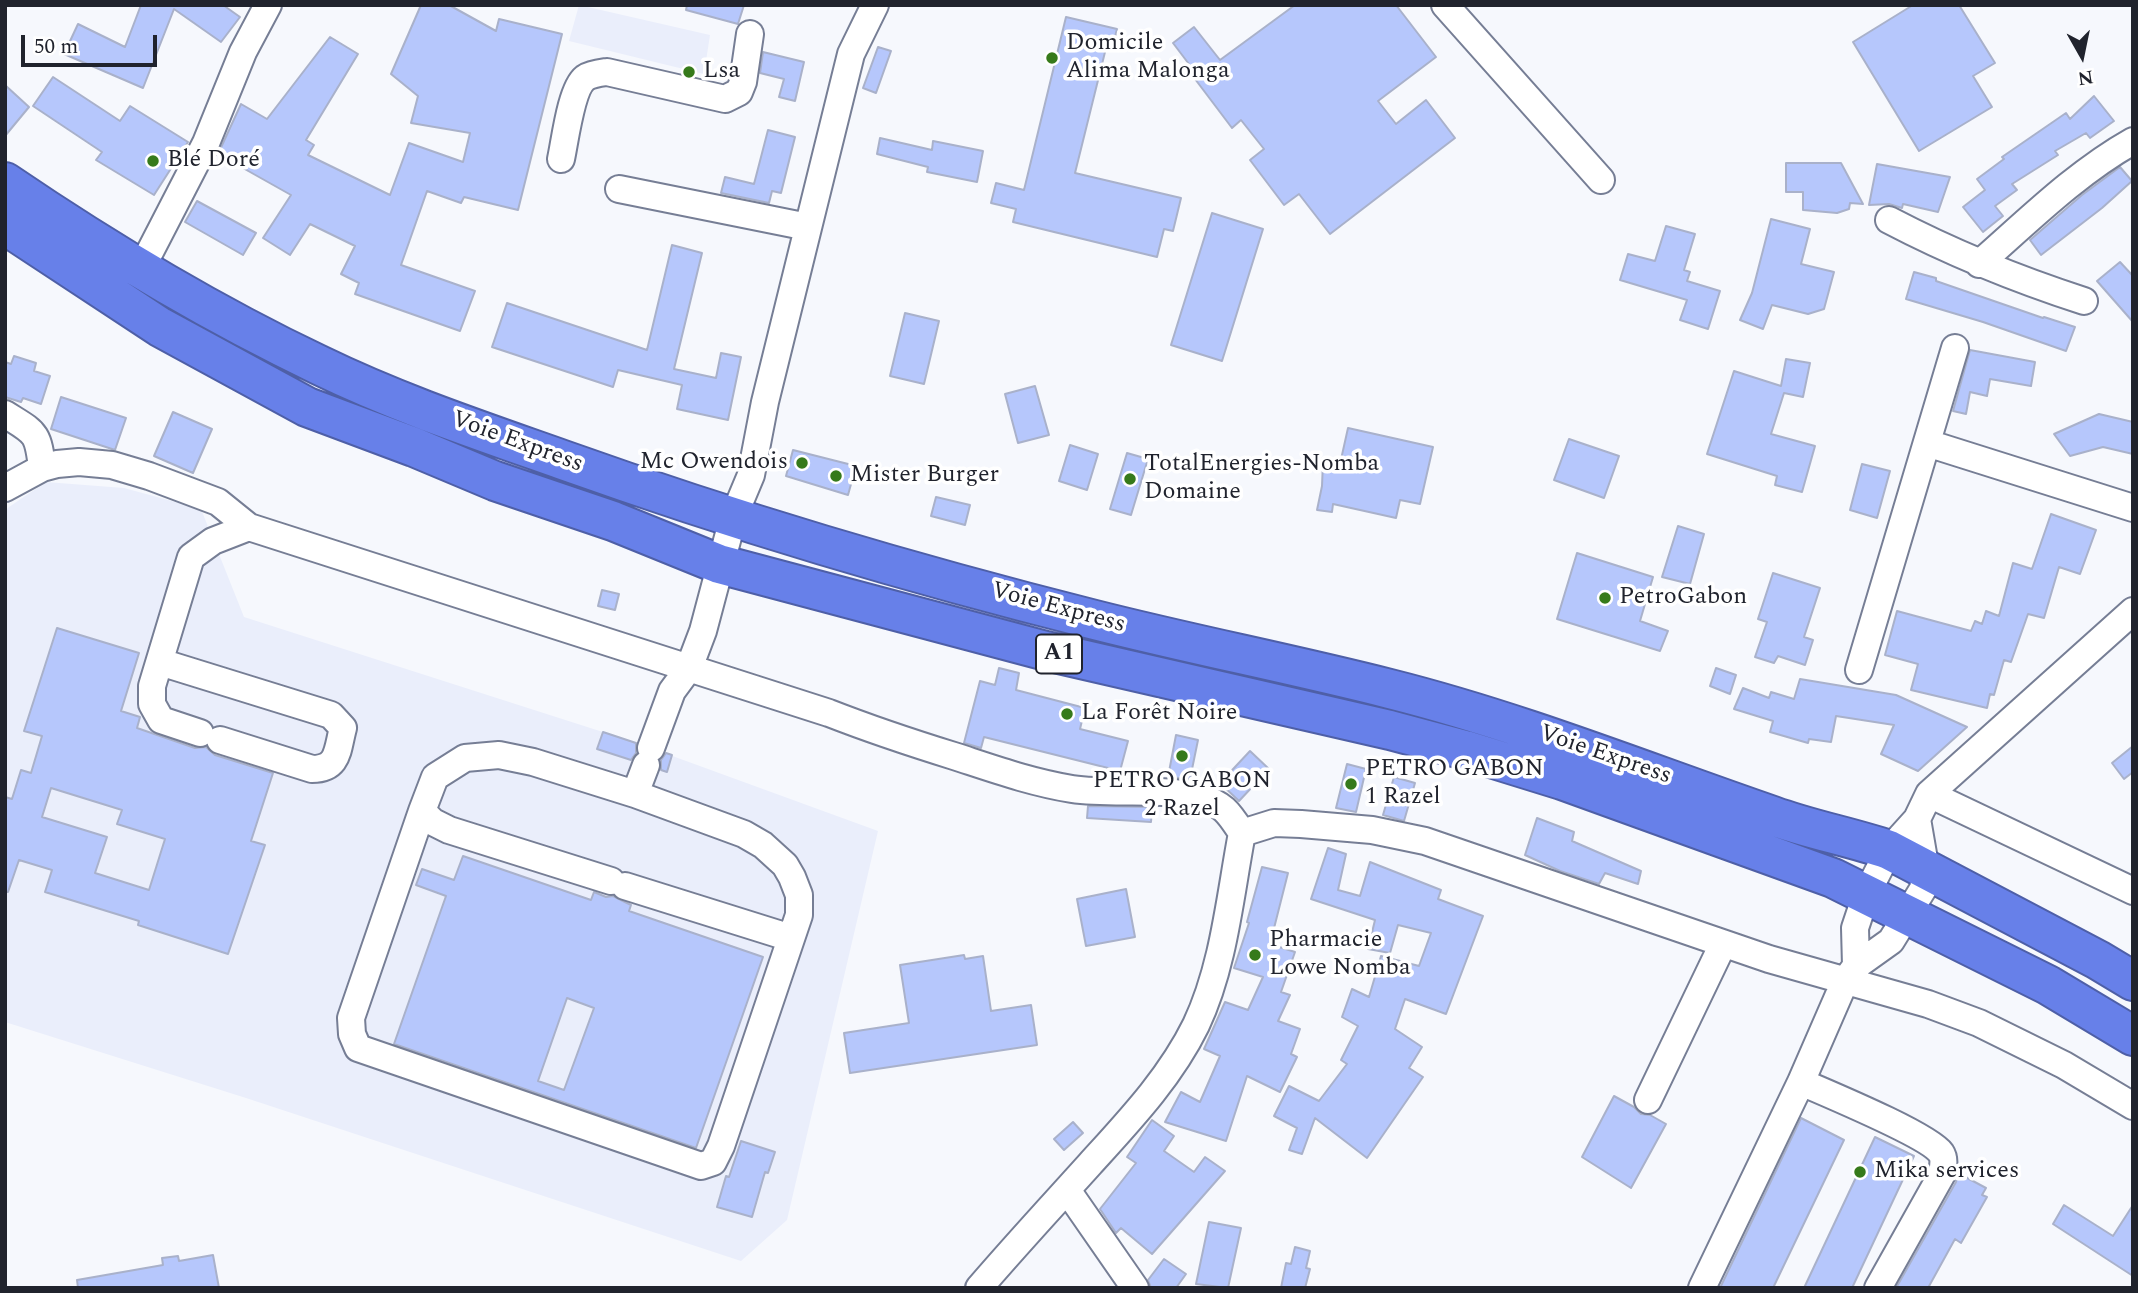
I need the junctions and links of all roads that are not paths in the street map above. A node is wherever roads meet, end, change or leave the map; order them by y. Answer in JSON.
{"nodes":[{"id":1,"x":268,"y":5,"type":"edge"},
{"id":2,"x":875,"y":5,"type":"edge"},
{"id":3,"x":1457,"y":10,"type":"edge"},
{"id":4,"x":750,"y":34,"type":"dead end"},
{"id":5,"x":2133,"y":141,"type":"edge"},
{"id":6,"x":561,"y":159,"type":"dead end"},
{"id":7,"x":1601,"y":180,"type":"dead end"},
{"id":8,"x":5,"y":182,"type":"edge"},
{"id":9,"x":620,"y":189,"type":"dead end"},
{"id":10,"x":1889,"y":220,"type":"dead end"},
{"id":11,"x":5,"y":225,"type":"edge"},
{"id":12,"x":808,"y":227,"type":"junction"},
{"id":13,"x":1979,"y":264,"type":"junction"},
{"id":14,"x":141,"y":269,"type":"junction"},
{"id":15,"x":2084,"y":301,"type":"dead end"},
{"id":16,"x":1955,"y":348,"type":"dead end"},
{"id":17,"x":5,"y":414,"type":"edge"},
{"id":18,"x":1927,"y":443,"type":"junction"},
{"id":19,"x":42,"y":468,"type":"junction"},
{"id":20,"x":5,"y":488,"type":"edge"},
{"id":21,"x":2133,"y":508,"type":"edge"},
{"id":22,"x":733,"y":518,"type":"junction"},
{"id":23,"x":249,"y":527,"type":"junction"},
{"id":24,"x":719,"y":564,"type":"junction"},
{"id":25,"x":2133,"y":611,"type":"edge"},
{"id":26,"x":160,"y":662,"type":"junction"},
{"id":27,"x":690,"y":668,"type":"junction"},
{"id":28,"x":1859,"y":670,"type":"dead end"},
{"id":29,"x":635,"y":794,"type":"junction"},
{"id":30,"x":1928,"y":794,"type":"junction"},
{"id":31,"x":422,"y":811,"type":"junction"},
{"id":32,"x":1917,"y":819,"type":"junction"},
{"id":33,"x":1242,"y":833,"type":"junction"},
{"id":34,"x":1889,"y":850,"type":"junction"},
{"id":35,"x":1926,"y":871,"type":"junction"},
{"id":36,"x":2133,"y":891,"type":"edge"},
{"id":37,"x":1866,"y":895,"type":"junction"},
{"id":38,"x":1908,"y":916,"type":"junction"},
{"id":39,"x":791,"y":938,"type":"junction"},
{"id":40,"x":1723,"y":944,"type":"junction"},
{"id":41,"x":1851,"y":974,"type":"junction"},
{"id":42,"x":2133,"y":981,"type":"edge"},
{"id":43,"x":2133,"y":1036,"type":"edge"},
{"id":44,"x":1801,"y":1082,"type":"junction"},
{"id":45,"x":1648,"y":1100,"type":"dead end"},
{"id":46,"x":2133,"y":1106,"type":"edge"},
{"id":47,"x":1067,"y":1190,"type":"junction"},
{"id":48,"x":979,"y":1288,"type":"edge"},
{"id":49,"x":1135,"y":1288,"type":"edge"},
{"id":50,"x":1702,"y":1288,"type":"edge"},
{"id":51,"x":1878,"y":1288,"type":"edge"}],
"edges":[{"from":1,"to":14,"type":"street"},
{"from":2,"to":12,"type":"street"},
{"from":3,"to":7,"type":"street"},
{"from":4,"to":6,"type":"street"},
{"from":5,"to":13,"type":"street"},
{"from":8,"to":14,"type":"highway","name":"Voie Express","number":"A1"},
{"from":9,"to":12,"type":"street"},
{"from":10,"to":13,"type":"street"},
{"from":11,"to":24,"type":"highway","number":"A1"},
{"from":12,"to":22,"type":"street"},
{"from":13,"to":15,"type":"street"},
{"from":14,"to":22,"type":"highway","name":"Voie Express","number":"A1"},
{"from":16,"to":18,"type":"street"},
{"from":17,"to":19,"type":"street"},
{"from":18,"to":21,"type":"street"},
{"from":18,"to":28,"type":"street"},
{"from":19,"to":20,"type":"street"},
{"from":19,"to":23,"type":"street"},
{"from":22,"to":24,"type":"street"},
{"from":22,"to":34,"type":"highway","name":"Voie Express","number":"A1"},
{"from":23,"to":26,"type":"street"},
{"from":23,"to":27,"type":"street"},
{"from":24,"to":27,"type":"street"},
{"from":24,"to":37,"type":"highway","number":"A1"},
{"from":25,"to":30,"type":"street"},
{"from":26,"to":26,"type":"street"},
{"from":27,"to":29,"type":"street"},
{"from":27,"to":33,"type":"street"},
{"from":29,"to":31,"type":"street"},
{"from":29,"to":39,"type":"street"},
{"from":30,"to":32,"type":"street"},
{"from":30,"to":36,"type":"street"},
{"from":31,"to":39,"type":"street"},
{"from":31,"to":39,"type":"street"},
{"from":32,"to":34,"type":"street"},
{"from":32,"to":35,"type":"street"},
{"from":33,"to":40,"type":"street"},
{"from":33,"to":47,"type":"street"},
{"from":34,"to":35,"type":"highway","name":"Voie Express","number":"A1"},
{"from":34,"to":37,"type":"street"},
{"from":35,"to":38,"type":"street"},
{"from":35,"to":42,"type":"highway","name":"Voie Express","number":"A1"},
{"from":37,"to":38,"type":"highway","number":"A1"},
{"from":37,"to":41,"type":"street"},
{"from":38,"to":41,"type":"street"},
{"from":38,"to":43,"type":"highway","number":"A1"},
{"from":40,"to":41,"type":"street"},
{"from":40,"to":45,"type":"street"},
{"from":41,"to":44,"type":"street"},
{"from":41,"to":46,"type":"street"},
{"from":44,"to":50,"type":"street"},
{"from":44,"to":51,"type":"street"},
{"from":47,"to":48,"type":"street"},
{"from":47,"to":49,"type":"street"}]}
